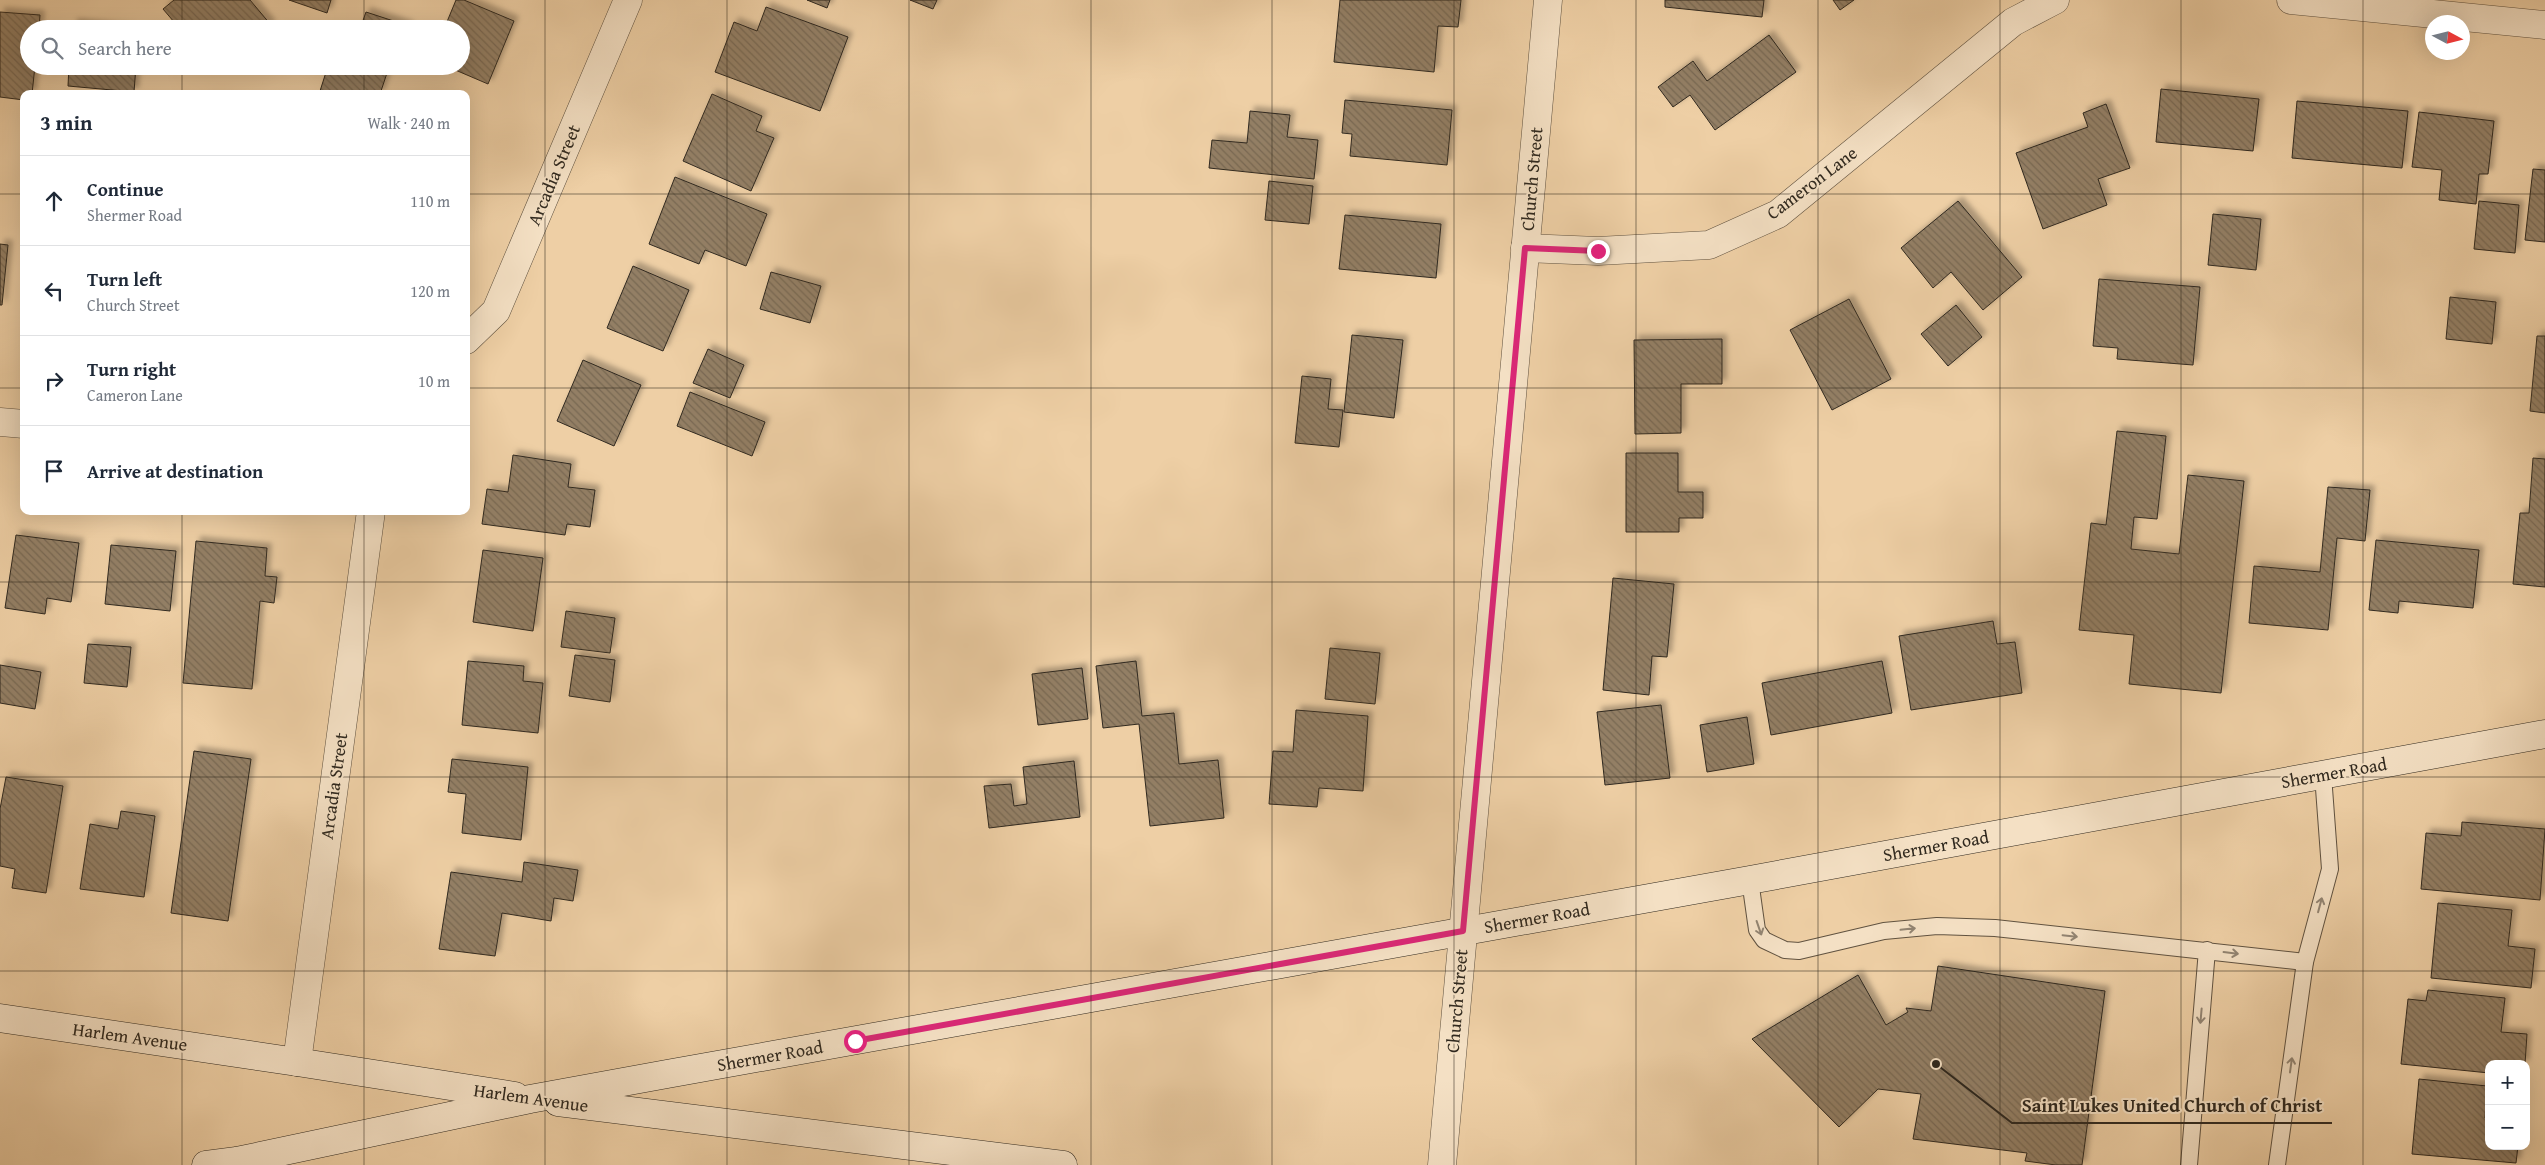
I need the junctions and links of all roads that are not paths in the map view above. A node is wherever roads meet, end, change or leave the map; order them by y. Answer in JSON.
{"nodes":[{"id":1,"x":628,"y":0,"type":"edge"},
{"id":2,"x":1548,"y":0,"type":"edge"},
{"id":3,"x":2055,"y":0,"type":"edge"},
{"id":4,"x":2291,"y":0,"type":"edge"},
{"id":5,"x":2545,"y":25,"type":"edge"},
{"id":6,"x":1525,"y":248,"type":"junction"},
{"id":7,"x":470,"y":336,"type":"edge"},
{"id":8,"x":0,"y":422,"type":"edge"},
{"id":9,"x":20,"y":424,"type":"edge"},
{"id":10,"x":370,"y":515,"type":"edge"},
{"id":11,"x":2545,"y":734,"type":"edge"},
{"id":12,"x":2323,"y":775,"type":"junction"},
{"id":13,"x":1750,"y":880,"type":"junction"},
{"id":14,"x":1463,"y":931,"type":"junction"},
{"id":15,"x":2207,"y":950,"type":"junction"},
{"id":16,"x":2305,"y":962,"type":"junction"},
{"id":17,"x":0,"y":1018,"type":"edge"},
{"id":18,"x":297,"y":1062,"type":"junction"},
{"id":19,"x":530,"y":1099,"type":"junction"},
{"id":20,"x":206,"y":1165,"type":"edge"},
{"id":21,"x":1063,"y":1165,"type":"edge"},
{"id":22,"x":1442,"y":1165,"type":"edge"},
{"id":23,"x":2189,"y":1165,"type":"edge"},
{"id":24,"x":2277,"y":1165,"type":"edge"}],
"edges":[{"from":1,"to":7,"type":"main road","name":"Arcadia Street"},
{"from":2,"to":6,"type":"main road","name":"Church Street"},
{"from":3,"to":6,"type":"main road","name":"Cameron Lane"},
{"from":4,"to":5,"type":"main road"},
{"from":6,"to":14,"type":"main road","name":"Church Street"},
{"from":8,"to":9,"type":"main road"},
{"from":10,"to":18,"type":"main road","name":"Arcadia Street"},
{"from":11,"to":12,"type":"main road","name":"Shermer Road"},
{"from":12,"to":13,"type":"main road","name":"Shermer Road"},
{"from":16,"to":12,"type":"lane","one_way":true},
{"from":13,"to":14,"type":"main road","name":"Shermer Road"},
{"from":13,"to":15,"type":"lane","one_way":true},
{"from":14,"to":19,"type":"main road","name":"Shermer Road"},
{"from":14,"to":22,"type":"main road","name":"Church Street"},
{"from":15,"to":16,"type":"lane","one_way":true},
{"from":15,"to":23,"type":"lane","one_way":true},
{"from":24,"to":16,"type":"lane","one_way":true},
{"from":17,"to":18,"type":"main road","name":"Harlem Avenue"},
{"from":18,"to":19,"type":"main road","name":"Harlem Avenue"},
{"from":19,"to":20,"type":"main road","name":"Shermer Road"},
{"from":19,"to":21,"type":"main road","name":"Harlem Avenue"}]}
